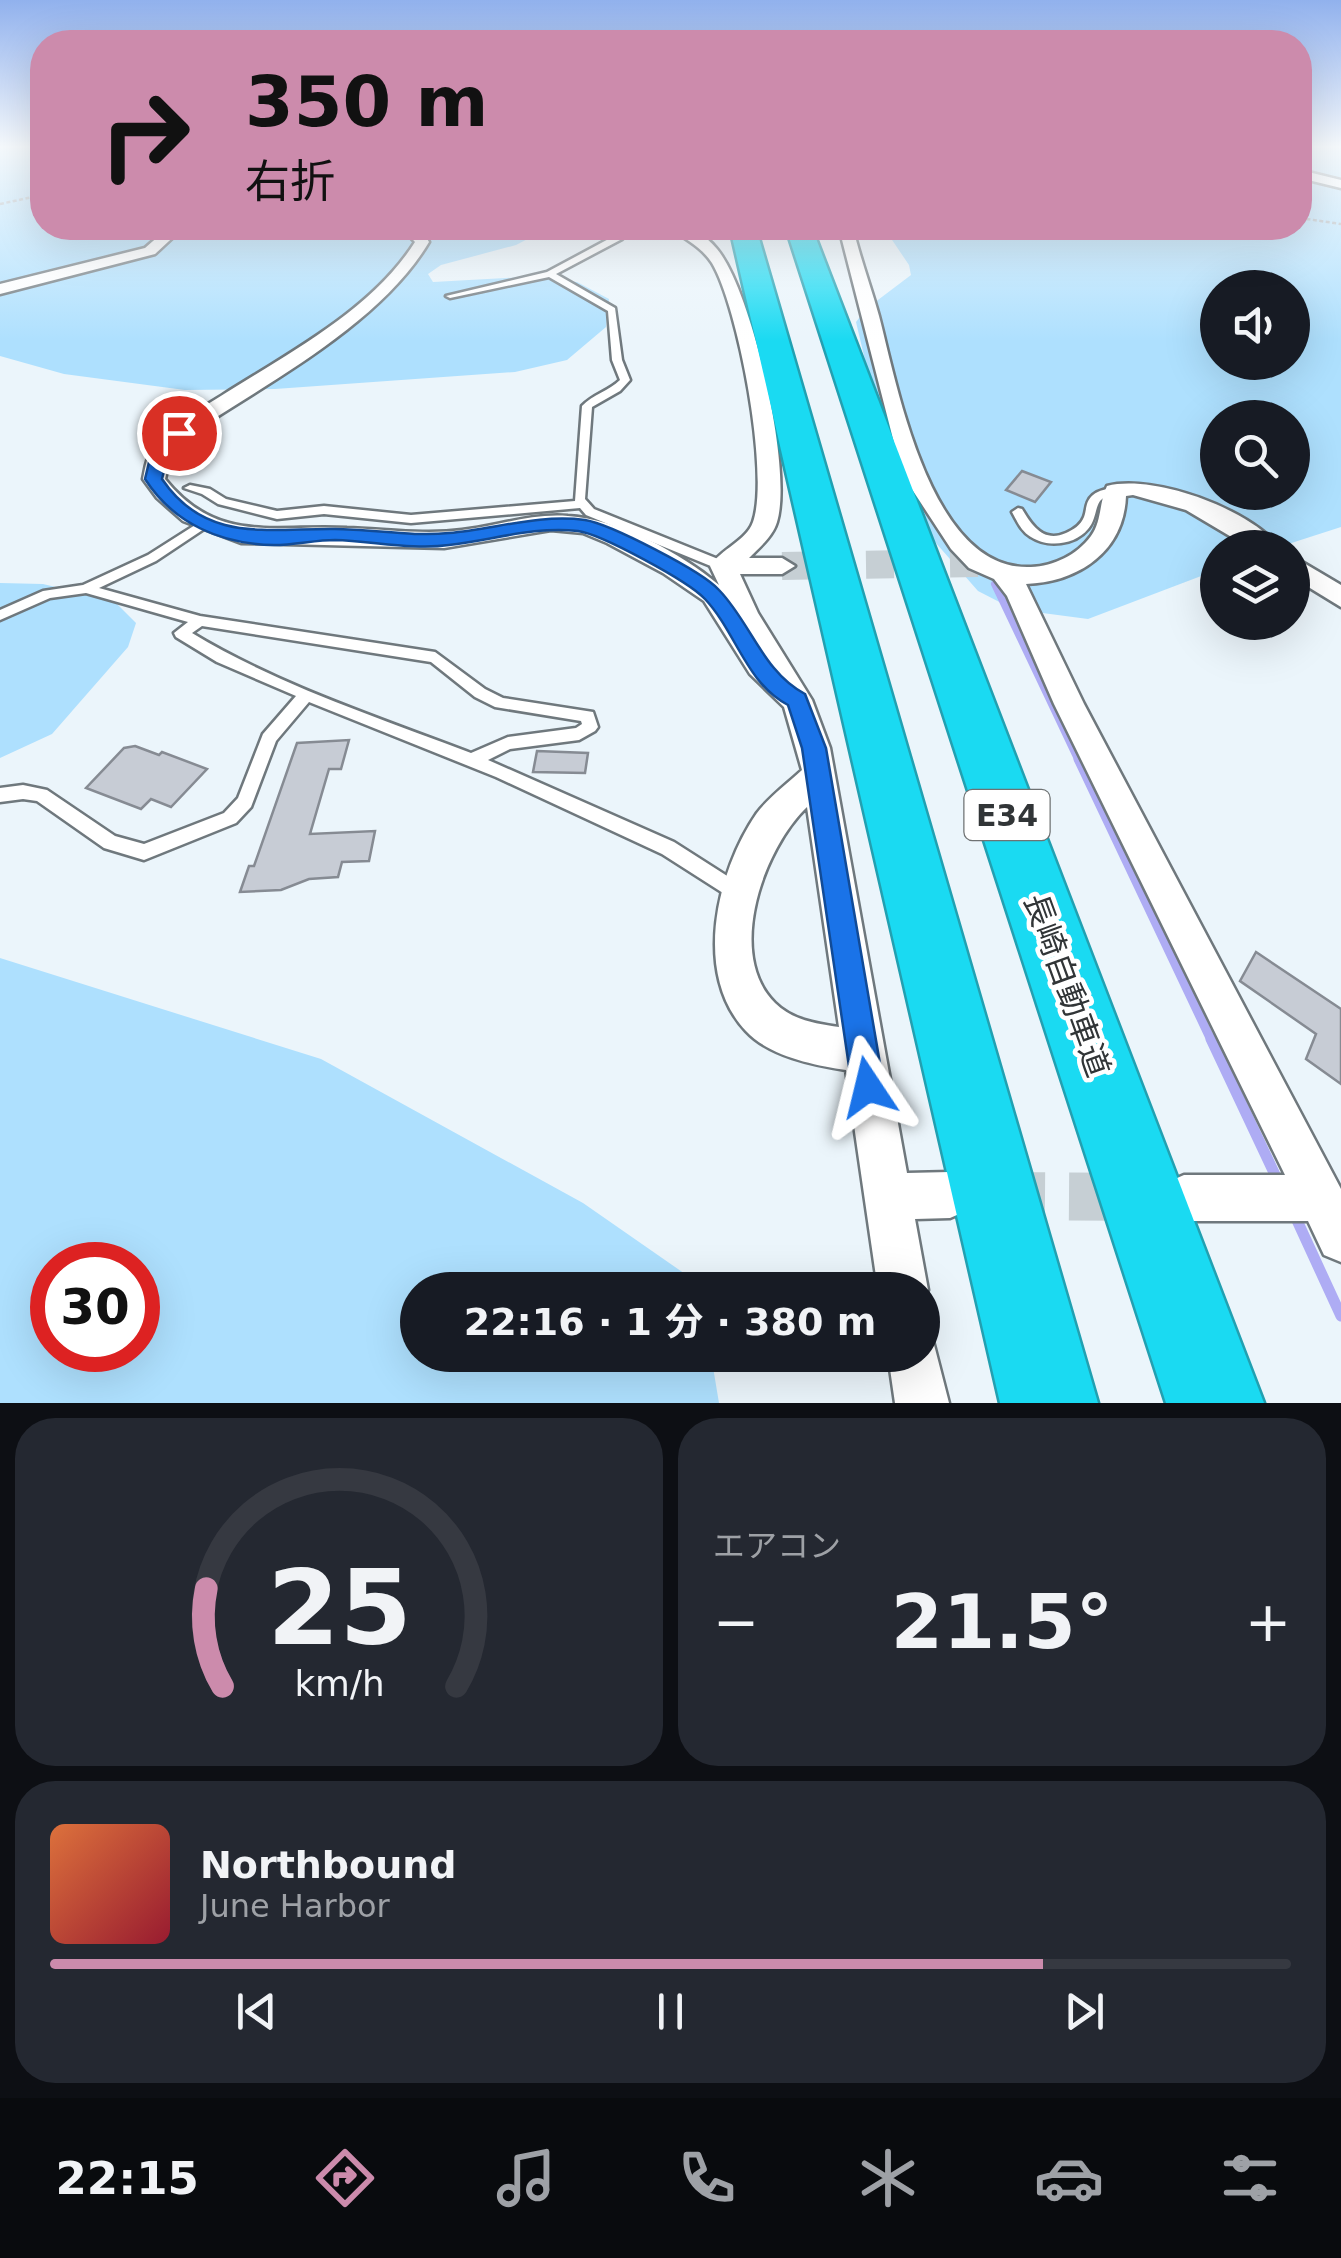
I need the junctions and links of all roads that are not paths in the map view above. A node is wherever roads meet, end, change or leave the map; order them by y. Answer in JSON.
{"nodes":[{"id":1,"x":162,"y":240,"type":"edge"},
{"id":2,"x":421,"y":240,"type":"edge"},
{"id":3,"x":615,"y":240,"type":"edge"},
{"id":4,"x":702,"y":240,"type":"edge"},
{"id":5,"x":745,"y":240,"type":"edge"},
{"id":6,"x":803,"y":240,"type":"edge"},
{"id":7,"x":848,"y":240,"type":"edge"},
{"id":8,"x":550,"y":274,"type":"junction"},
{"id":9,"x":0,"y":289,"type":"edge"},
{"id":10,"x":450,"y":296,"type":"dead end"},
{"id":11,"x":190,"y":488,"type":"dead end"},
{"id":12,"x":1114,"y":491,"type":"junction"},
{"id":13,"x":584,"y":504,"type":"junction"},
{"id":14,"x":1018,"y":512,"type":"dead end"},
{"id":15,"x":203,"y":524,"type":"junction"},
{"id":16,"x":1239,"y":530,"type":"edge"},
{"id":17,"x":723,"y":566,"type":"junction"},
{"id":18,"x":782,"y":566,"type":"tunnel mouth"},
{"id":19,"x":1002,"y":572,"type":"junction"},
{"id":20,"x":1310,"y":575,"type":"edge"},
{"id":21,"x":86,"y":589,"type":"junction"},
{"id":22,"x":1336,"y":590,"type":"edge"},
{"id":23,"x":0,"y":615,"type":"edge"},
{"id":24,"x":200,"y":621,"type":"junction"},
{"id":25,"x":306,"y":694,"type":"junction"},
{"id":26,"x":797,"y":700,"type":"junction"},
{"id":27,"x":471,"y":760,"type":"junction"},
{"id":28,"x":816,"y":778,"type":"junction"},
{"id":29,"x":0,"y":796,"type":"edge"},
{"id":30,"x":740,"y":894,"type":"junction"},
{"id":31,"x":862,"y":1051,"type":"junction"},
{"id":32,"x":950,"y":1196,"type":"dead end"},
{"id":33,"x":887,"y":1197,"type":"junction"},
{"id":34,"x":1184,"y":1198,"type":"dead end"},
{"id":35,"x":1325,"y":1211,"type":"edge"},
{"id":36,"x":900,"y":1272,"type":"edge"},
{"id":37,"x":917,"y":1372,"type":"edge"},
{"id":38,"x":922,"y":1403,"type":"edge"},
{"id":39,"x":1049,"y":1403,"type":"edge"},
{"id":40,"x":1215,"y":1403,"type":"edge"}],
"edges":[{"from":1,"to":9,"type":"street"},
{"from":2,"to":15,"type":"street"},
{"from":3,"to":8,"type":"lane"},
{"from":4,"to":17,"type":"street"},
{"from":5,"to":39,"type":"highway"},
{"from":6,"to":40,"type":"highway","name":"長崎自動車道","number":"E34"},
{"from":7,"to":19,"type":"street"},
{"from":8,"to":10,"type":"lane"},
{"from":8,"to":13,"type":"lane"},
{"from":11,"to":13,"type":"lane"},
{"from":12,"to":14,"type":"lane"},
{"from":12,"to":16,"type":"street"},
{"from":12,"to":19,"type":"street"},
{"from":13,"to":17,"type":"lane"},
{"from":15,"to":21,"type":"lane"},
{"from":15,"to":26,"type":"street"},
{"from":17,"to":18,"type":"street"},
{"from":17,"to":26,"type":"street"},
{"from":19,"to":35,"type":"street"},
{"from":20,"to":22,"type":"street"},
{"from":21,"to":23,"type":"lane"},
{"from":21,"to":24,"type":"lane"},
{"from":24,"to":25,"type":"lane"},
{"from":24,"to":27,"type":"lane"},
{"from":25,"to":27,"type":"lane"},
{"from":25,"to":29,"type":"lane"},
{"from":26,"to":28,"type":"street"},
{"from":27,"to":30,"type":"lane"},
{"from":28,"to":30,"type":"street"},
{"from":28,"to":31,"type":"street"},
{"from":30,"to":31,"type":"street"},
{"from":31,"to":33,"type":"street"},
{"from":32,"to":33,"type":"street"},
{"from":33,"to":36,"type":"street"},
{"from":34,"to":35,"type":"street"},
{"from":37,"to":38,"type":"street"}]}
